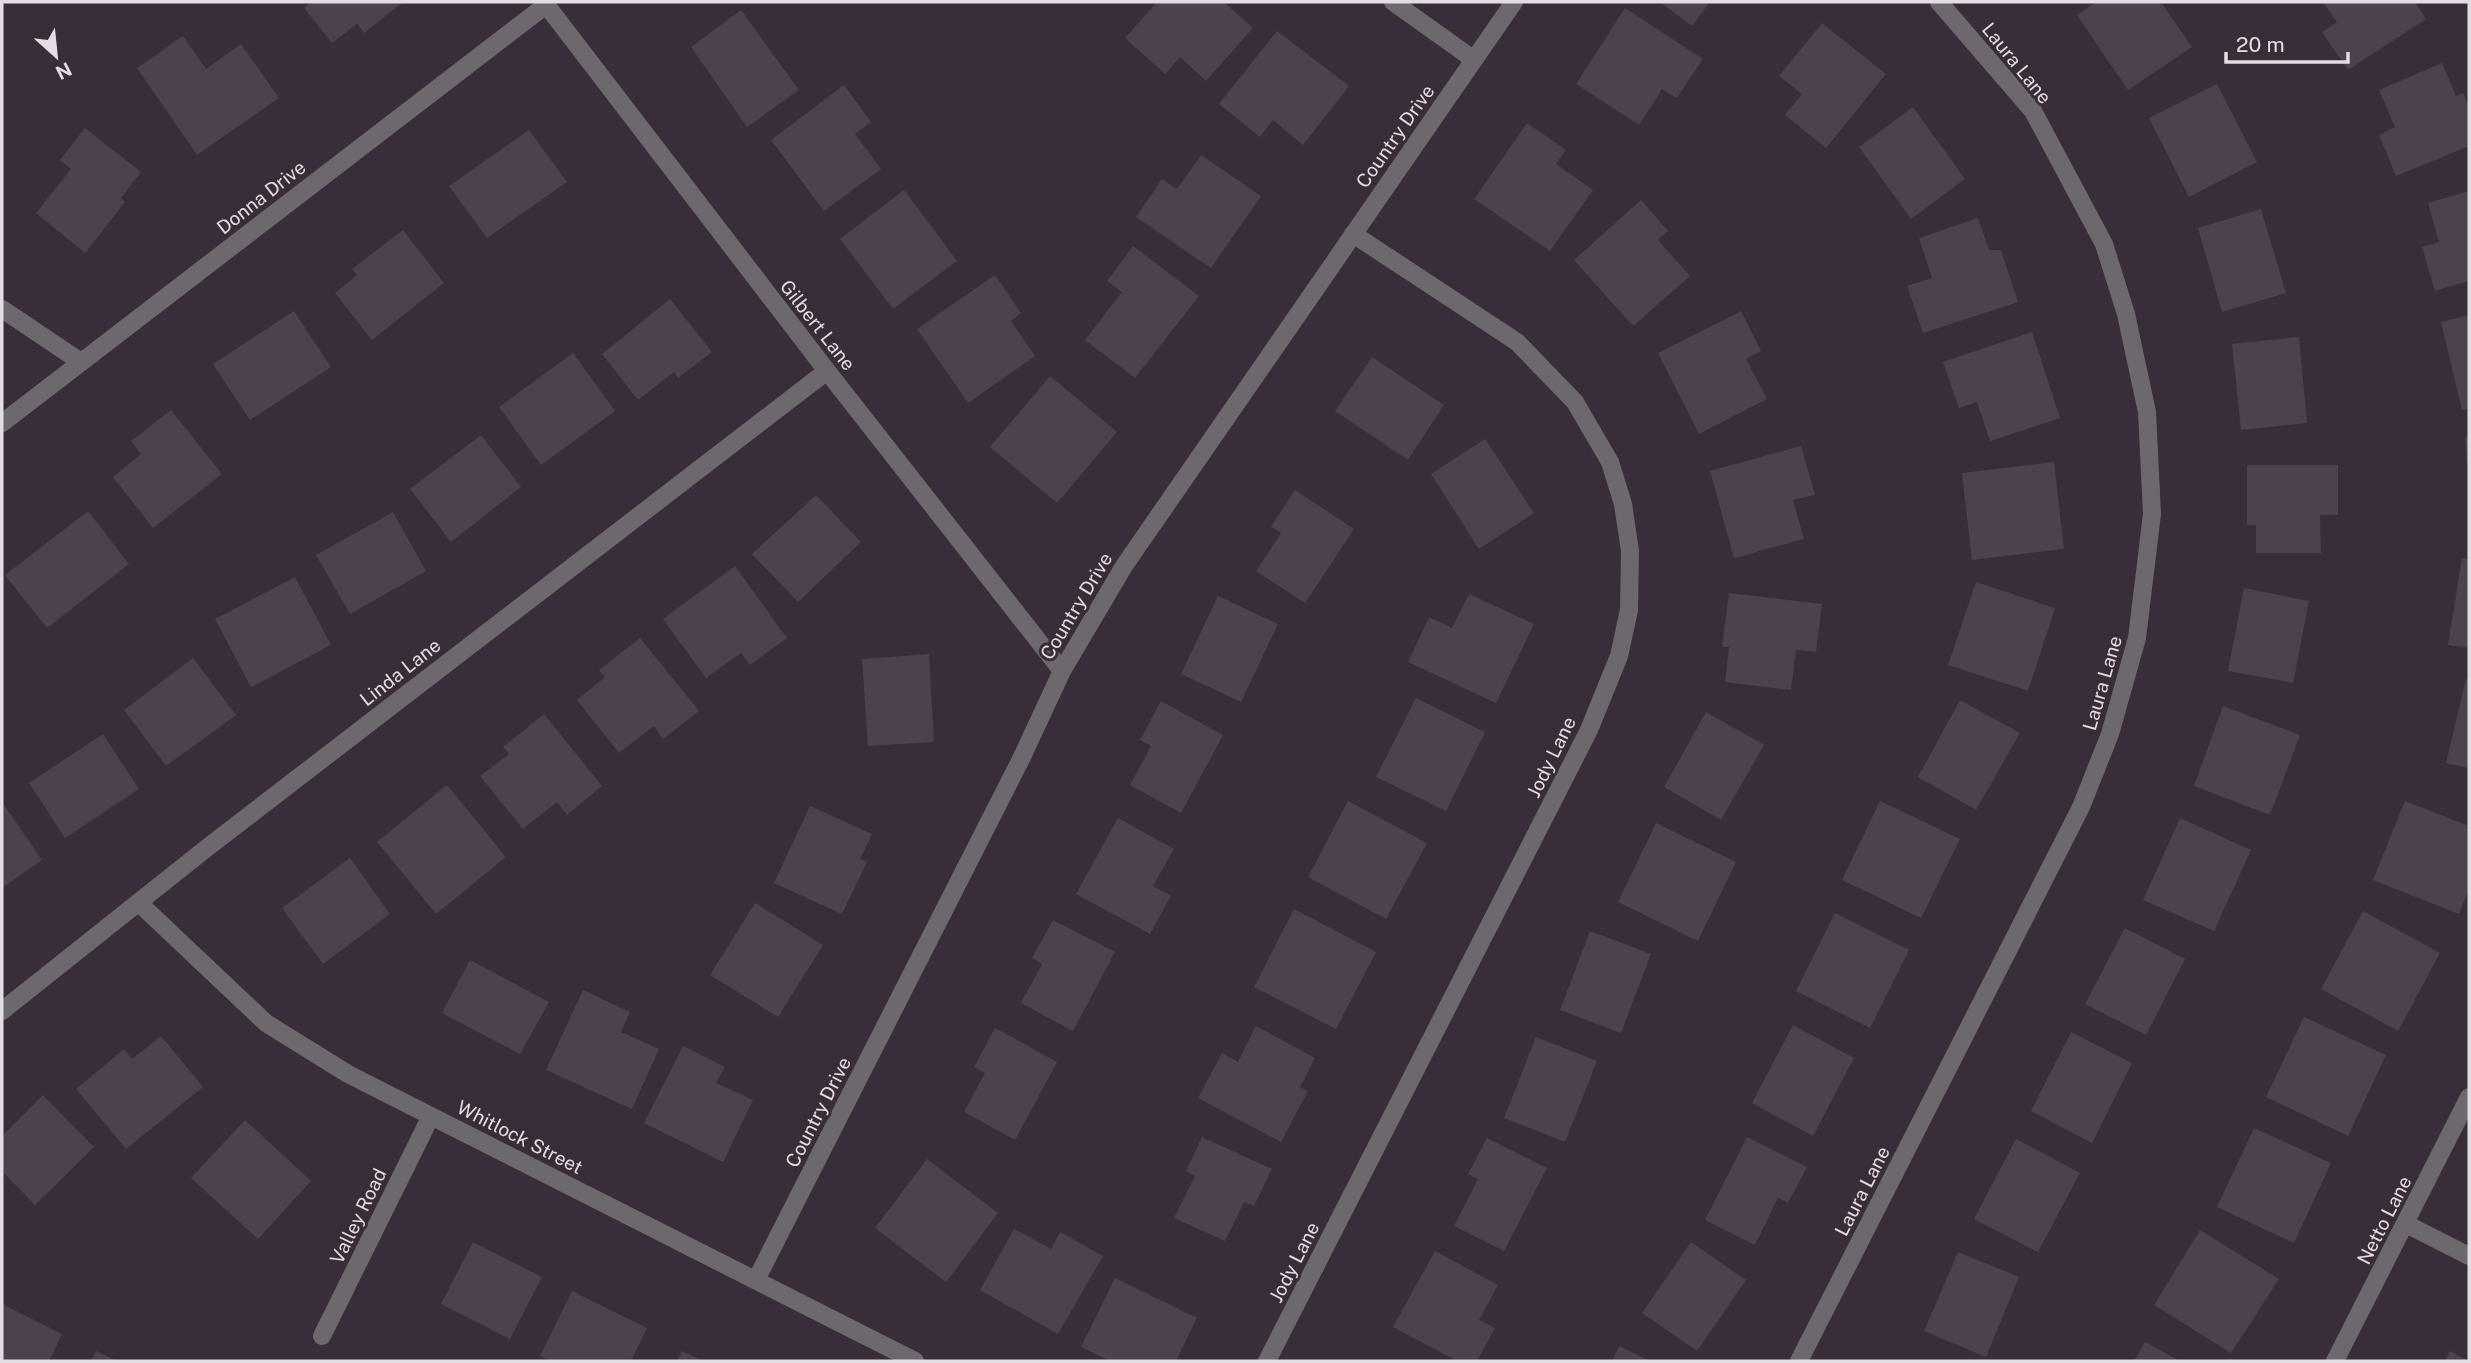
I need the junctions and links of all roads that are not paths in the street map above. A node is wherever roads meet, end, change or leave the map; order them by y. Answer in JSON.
{"nodes":[{"id":1,"x":1393,"y":2,"type":"edge"},
{"id":2,"x":1514,"y":2,"type":"edge"},
{"id":3,"x":1939,"y":2,"type":"edge"},
{"id":4,"x":545,"y":3,"type":"edge"},
{"id":5,"x":1473,"y":59,"type":"junction"},
{"id":6,"x":1353,"y":234,"type":"junction"},
{"id":7,"x":2,"y":309,"type":"edge"},
{"id":8,"x":81,"y":362,"type":"junction"},
{"id":9,"x":827,"y":370,"type":"junction"},
{"id":10,"x":2,"y":423,"type":"edge"},
{"id":11,"x":1062,"y":671,"type":"junction"},
{"id":12,"x":139,"y":903,"type":"junction"},
{"id":13,"x":2,"y":1011,"type":"edge"},
{"id":14,"x":2469,"y":1097,"type":"edge"},
{"id":15,"x":431,"y":1115,"type":"junction"},
{"id":16,"x":2406,"y":1224,"type":"junction"},
{"id":17,"x":2469,"y":1256,"type":"edge"},
{"id":18,"x":756,"y":1280,"type":"junction"},
{"id":19,"x":322,"y":1336,"type":"dead end"},
{"id":20,"x":915,"y":1361,"type":"edge"},
{"id":21,"x":1267,"y":1361,"type":"edge"},
{"id":22,"x":1799,"y":1361,"type":"edge"},
{"id":23,"x":2335,"y":1361,"type":"edge"}],
"edges":[{"from":1,"to":5,"type":"street"},
{"from":2,"to":5,"type":"street","name":"Country Drive"},
{"from":3,"to":22,"type":"street","name":"Laura Lane"},
{"from":4,"to":8,"type":"street","name":"Donna Drive"},
{"from":4,"to":9,"type":"street","name":"Gilbert Lane"},
{"from":5,"to":6,"type":"street","name":"Country Drive"},
{"from":6,"to":11,"type":"street","name":"Country Drive"},
{"from":6,"to":21,"type":"street","name":"Jody Lane"},
{"from":7,"to":8,"type":"street"},
{"from":8,"to":10,"type":"street","name":"Donna Drive"},
{"from":9,"to":11,"type":"street","name":"Gilbert Lane"},
{"from":9,"to":12,"type":"street","name":"Linda Lane"},
{"from":11,"to":18,"type":"street","name":"Country Drive"},
{"from":12,"to":13,"type":"street","name":"Linda Lane"},
{"from":12,"to":15,"type":"street","name":"Whitlock Street"},
{"from":14,"to":16,"type":"street","name":"Netto Lane"},
{"from":15,"to":18,"type":"street","name":"Whitlock Street"},
{"from":15,"to":19,"type":"street","name":"Valley Road"},
{"from":16,"to":17,"type":"street"},
{"from":16,"to":23,"type":"street","name":"Netto Lane"},
{"from":18,"to":20,"type":"street","name":"Whitlock Street"}]}
